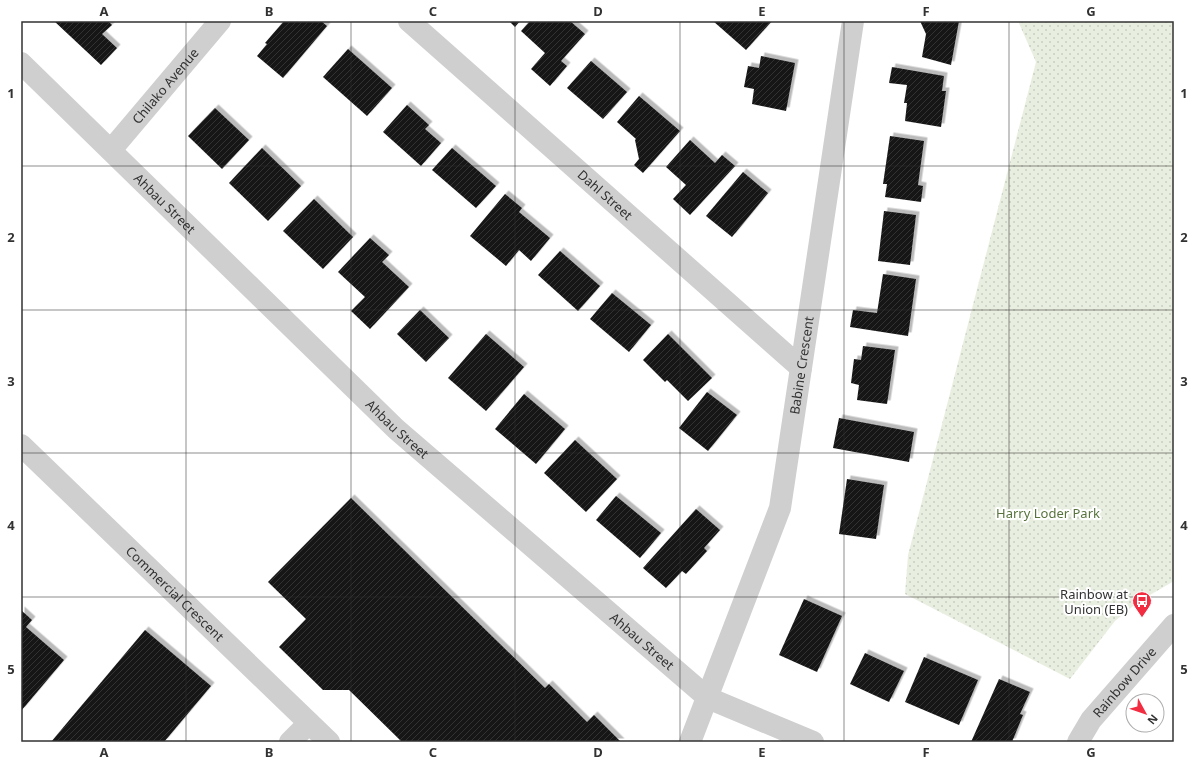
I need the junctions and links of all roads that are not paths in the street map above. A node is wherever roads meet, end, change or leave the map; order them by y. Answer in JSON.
{"nodes":[{"id":1,"x":220,"y":21,"type":"edge"},
{"id":2,"x":409,"y":21,"type":"edge"},
{"id":3,"x":853,"y":21,"type":"edge"},
{"id":4,"x":21,"y":63,"type":"edge"},
{"id":5,"x":111,"y":150,"type":"junction"},
{"id":6,"x":801,"y":368,"type":"junction"},
{"id":7,"x":21,"y":444,"type":"edge"},
{"id":8,"x":1174,"y":625,"type":"edge"},
{"id":9,"x":708,"y":698,"type":"junction"},
{"id":10,"x":309,"y":723,"type":"junction"},
{"id":11,"x":290,"y":742,"type":"edge"},
{"id":12,"x":329,"y":742,"type":"edge"},
{"id":13,"x":690,"y":742,"type":"edge"},
{"id":14,"x":813,"y":742,"type":"edge"},
{"id":15,"x":1078,"y":742,"type":"edge"}],
"edges":[{"from":1,"to":5,"type":"street","name":"Chilako Avenue"},
{"from":2,"to":6,"type":"street","name":"Dahl Street"},
{"from":3,"to":6,"type":"street","name":"Babine Crescent"},
{"from":4,"to":5,"type":"street","name":"Ahbau Street"},
{"from":5,"to":9,"type":"street","name":"Ahbau Street"},
{"from":6,"to":9,"type":"street","name":"Babine Crescent"},
{"from":7,"to":10,"type":"street","name":"Commercial Crescent"},
{"from":8,"to":15,"type":"street","name":"Rainbow Drive"},
{"from":9,"to":13,"type":"street","name":"Babine Crescent"},
{"from":9,"to":14,"type":"street","name":"Ahbau Street"},
{"from":10,"to":11,"type":"street"},
{"from":10,"to":12,"type":"street","name":"Commercial Crescent"}]}
